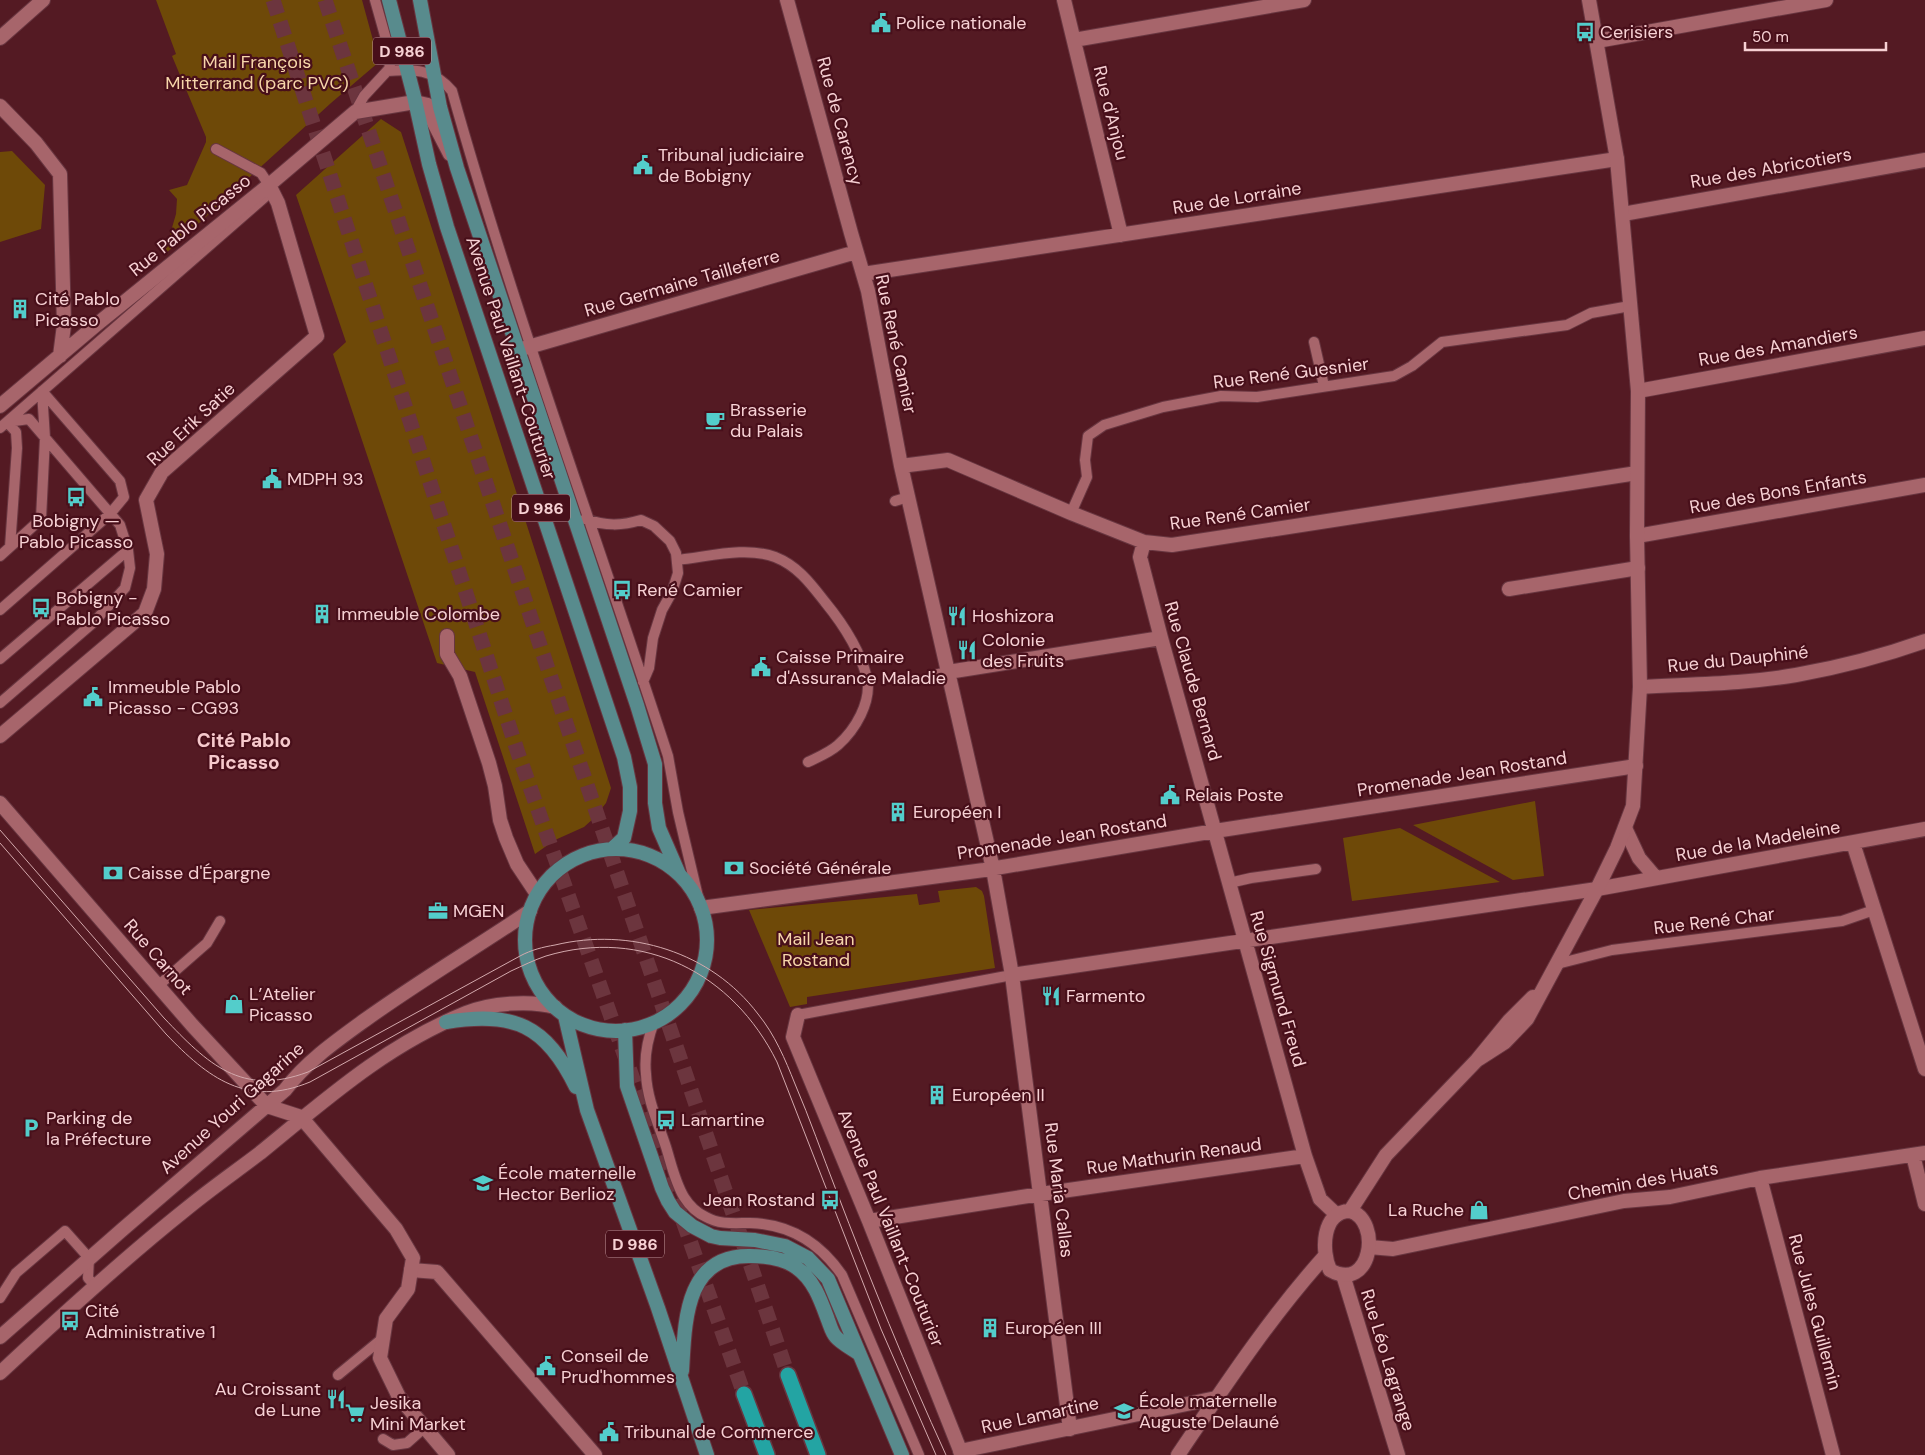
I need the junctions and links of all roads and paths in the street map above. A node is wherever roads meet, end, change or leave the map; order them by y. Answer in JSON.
{"nodes":[{"id":1,"x":43,"y":0,"type":"edge"},
{"id":2,"x":375,"y":0,"type":"edge"},
{"id":3,"x":388,"y":0,"type":"edge"},
{"id":4,"x":420,"y":0,"type":"edge"},
{"id":5,"x":787,"y":0,"type":"edge"},
{"id":6,"x":1064,"y":0,"type":"edge"},
{"id":7,"x":1304,"y":0,"type":"edge"},
{"id":8,"x":1588,"y":0,"type":"edge"},
{"id":9,"x":1826,"y":0,"type":"edge"},
{"id":10,"x":0,"y":38,"type":"edge"},
{"id":11,"x":1074,"y":40,"type":"junction"},
{"id":12,"x":1597,"y":41,"type":"junction"},
{"id":13,"x":408,"y":71,"type":"junction"},
{"id":14,"x":387,"y":72,"type":"junction"},
{"id":15,"x":433,"y":74,"type":"junction"},
{"id":16,"x":415,"y":102,"type":"junction"},
{"id":17,"x":0,"y":106,"type":"edge"},
{"id":18,"x":355,"y":112,"type":"junction"},
{"id":19,"x":216,"y":149,"type":"dead end"},
{"id":20,"x":1617,"y":160,"type":"junction"},
{"id":21,"x":1925,"y":160,"type":"edge"},
{"id":22,"x":457,"y":168,"type":"junction"},
{"id":23,"x":269,"y":186,"type":"junction"},
{"id":24,"x":1623,"y":214,"type":"junction"},
{"id":25,"x":1121,"y":235,"type":"junction"},
{"id":26,"x":856,"y":252,"type":"junction"},
{"id":27,"x":863,"y":274,"type":"junction"},
{"id":28,"x":1630,"y":306,"type":"junction"},
{"id":29,"x":1925,"y":338,"type":"edge"},
{"id":30,"x":1314,"y":342,"type":"dead end"},
{"id":31,"x":525,"y":348,"type":"junction"},
{"id":32,"x":60,"y":356,"type":"junction"},
{"id":33,"x":1324,"y":386,"type":"junction"},
{"id":34,"x":42,"y":391,"type":"junction"},
{"id":35,"x":1638,"y":391,"type":"junction"},
{"id":36,"x":0,"y":406,"type":"edge"},
{"id":37,"x":4,"y":425,"type":"edge"},
{"id":38,"x":45,"y":438,"type":"junction"},
{"id":39,"x":901,"y":466,"type":"junction"},
{"id":40,"x":1637,"y":473,"type":"junction"},
{"id":41,"x":1925,"y":485,"type":"edge"},
{"id":42,"x":908,"y":497,"type":"junction"},
{"id":43,"x":895,"y":501,"type":"dead end"},
{"id":44,"x":1071,"y":513,"type":"junction"},
{"id":45,"x":110,"y":514,"type":"junction"},
{"id":46,"x":572,"y":515,"type":"junction"},
{"id":47,"x":589,"y":521,"type":"junction"},
{"id":48,"x":1637,"y":536,"type":"junction"},
{"id":49,"x":1144,"y":542,"type":"junction"},
{"id":50,"x":10,"y":547,"type":"junction"},
{"id":51,"x":128,"y":550,"type":"junction"},
{"id":52,"x":0,"y":556,"type":"edge"},
{"id":53,"x":677,"y":560,"type":"junction"},
{"id":54,"x":1638,"y":568,"type":"junction"},
{"id":55,"x":1509,"y":588,"type":"dead end"},
{"id":56,"x":0,"y":610,"type":"edge"},
{"id":57,"x":447,"y":636,"type":"dead end"},
{"id":58,"x":1161,"y":638,"type":"junction"},
{"id":59,"x":1925,"y":641,"type":"edge"},
{"id":60,"x":0,"y":659,"type":"edge"},
{"id":61,"x":941,"y":674,"type":"junction"},
{"id":62,"x":643,"y":680,"type":"junction"},
{"id":63,"x":1640,"y":687,"type":"junction"},
{"id":64,"x":0,"y":703,"type":"edge"},
{"id":65,"x":637,"y":704,"type":"junction"},
{"id":66,"x":0,"y":736,"type":"edge"},
{"id":67,"x":808,"y":762,"type":"dead end"},
{"id":68,"x":1636,"y":766,"type":"junction"},
{"id":69,"x":0,"y":803,"type":"edge"},
{"id":70,"x":1625,"y":828,"type":"junction"},
{"id":71,"x":1925,"y":829,"type":"edge"},
{"id":72,"x":1215,"y":831,"type":"junction"},
{"id":73,"x":1853,"y":843,"type":"junction"},
{"id":74,"x":612,"y":850,"type":"junction"},
{"id":75,"x":993,"y":868,"type":"junction"},
{"id":76,"x":1316,"y":869,"type":"dead end"},
{"id":77,"x":679,"y":874,"type":"junction"},
{"id":78,"x":1656,"y":878,"type":"junction"},
{"id":79,"x":1229,"y":883,"type":"junction"},
{"id":80,"x":1597,"y":889,"type":"junction"},
{"id":81,"x":537,"y":894,"type":"junction"},
{"id":82,"x":701,"y":907,"type":"junction"},
{"id":83,"x":1874,"y":910,"type":"junction"},
{"id":84,"x":530,"y":911,"type":"junction"},
{"id":85,"x":220,"y":921,"type":"dead end"},
{"id":86,"x":1246,"y":941,"type":"junction"},
{"id":87,"x":1557,"y":964,"type":"junction"},
{"id":88,"x":1012,"y":975,"type":"junction"},
{"id":89,"x":159,"y":985,"type":"junction"},
{"id":90,"x":560,"y":1012,"type":"junction"},
{"id":91,"x":798,"y":1015,"type":"joint"},
{"id":92,"x":446,"y":1022,"type":"junction"},
{"id":93,"x":654,"y":1022,"type":"junction"},
{"id":94,"x":624,"y":1030,"type":"junction"},
{"id":95,"x":1925,"y":1069,"type":"edge"},
{"id":96,"x":267,"y":1106,"type":"junction"},
{"id":97,"x":587,"y":1110,"type":"junction"},
{"id":98,"x":301,"y":1117,"type":"junction"},
{"id":99,"x":1919,"y":1154,"type":"edge"},
{"id":100,"x":1305,"y":1156,"type":"junction"},
{"id":101,"x":1760,"y":1178,"type":"junction"},
{"id":102,"x":1041,"y":1194,"type":"junction"},
{"id":103,"x":1925,"y":1204,"type":"edge"},
{"id":104,"x":1350,"y":1214,"type":"junction"},
{"id":105,"x":869,"y":1221,"type":"junction"},
{"id":106,"x":1369,"y":1247,"type":"junction"},
{"id":107,"x":1325,"y":1256,"type":"junction"},
{"id":108,"x":89,"y":1258,"type":"junction"},
{"id":109,"x":411,"y":1270,"type":"junction"},
{"id":110,"x":1337,"y":1273,"type":"junction"},
{"id":111,"x":96,"y":1287,"type":"junction"},
{"id":112,"x":1291,"y":1296,"type":"junction"},
{"id":113,"x":0,"y":1298,"type":"edge"},
{"id":114,"x":0,"y":1337,"type":"edge"},
{"id":115,"x":38,"y":1337,"type":"junction"},
{"id":116,"x":383,"y":1338,"type":"junction"},
{"id":117,"x":858,"y":1353,"type":"junction"},
{"id":118,"x":0,"y":1372,"type":"edge"},
{"id":119,"x":338,"y":1375,"type":"dead end"},
{"id":120,"x":788,"y":1375,"type":"tunnel mouth"},
{"id":121,"x":682,"y":1378,"type":"junction"},
{"id":122,"x":0,"y":1379,"type":"edge"},
{"id":123,"x":744,"y":1394,"type":"tunnel mouth"},
{"id":124,"x":1216,"y":1398,"type":"junction"},
{"id":125,"x":425,"y":1428,"type":"junction"},
{"id":126,"x":1070,"y":1428,"type":"junction"},
{"id":127,"x":383,"y":1439,"type":"dead end"},
{"id":128,"x":961,"y":1453,"type":"edge"},
{"id":129,"x":448,"y":1455,"type":"edge"},
{"id":130,"x":595,"y":1455,"type":"edge"},
{"id":131,"x":707,"y":1455,"type":"edge"},
{"id":132,"x":768,"y":1455,"type":"edge"},
{"id":133,"x":818,"y":1455,"type":"edge"},
{"id":134,"x":902,"y":1455,"type":"edge"},
{"id":135,"x":919,"y":1455,"type":"edge"},
{"id":136,"x":1178,"y":1455,"type":"edge"},
{"id":137,"x":1398,"y":1455,"type":"edge"},
{"id":138,"x":1833,"y":1455,"type":"edge"}],
"edges":[{"from":1,"to":10,"type":"street"},
{"from":2,"to":14,"type":"lane"},
{"from":3,"to":13,"type":"main road","name":"Avenue Paul Vaillant-Couturier","number":"D 986"},
{"from":4,"to":15,"type":"main road","name":"Avenue Paul Vaillant-Couturier","number":"D 986"},
{"from":5,"to":26,"type":"street","name":"Rue de Carency"},
{"from":6,"to":11,"type":"street","name":"Rue d'Anjou"},
{"from":7,"to":11,"type":"street"},
{"from":8,"to":12,"type":"street"},
{"from":9,"to":12,"type":"street"},
{"from":11,"to":25,"type":"street","name":"Rue d'Anjou"},
{"from":12,"to":20,"type":"street"},
{"from":13,"to":14,"type":"lane"},
{"from":13,"to":15,"type":"lane"},
{"from":13,"to":16,"type":"main road","name":"Avenue Paul Vaillant-Couturier","number":"D 986"},
{"from":14,"to":18,"type":"lane"},
{"from":15,"to":22,"type":"main road","name":"Avenue Paul Vaillant-Couturier","number":"D 986"},
{"from":15,"to":31,"type":"lane","name":"Avenue Paul Vaillant-Couturier"},
{"from":16,"to":18,"type":"street"},
{"from":16,"to":22,"type":"street","name":"Avenue Paul Vaillant-Couturier"},
{"from":16,"to":74,"type":"main road","name":"Avenue Paul Vaillant-Couturier","number":"D 986"},
{"from":17,"to":32,"type":"street"},
{"from":18,"to":23,"type":"street","name":"Rue Pablo Picasso"},
{"from":19,"to":23,"type":"lane"},
{"from":20,"to":24,"type":"street"},
{"from":20,"to":25,"type":"street","name":"Rue de Lorraine"},
{"from":21,"to":24,"type":"street","name":"Rue des Abricotiers"},
{"from":22,"to":31,"type":"main road","name":"Avenue Paul Vaillant-Couturier","number":"D 986"},
{"from":23,"to":32,"type":"street","name":"Rue Pablo Picasso"},
{"from":23,"to":34,"type":"lane"},
{"from":23,"to":66,"type":"street","name":"Rue Erik Satie"},
{"from":24,"to":28,"type":"street"},
{"from":25,"to":27,"type":"street","name":"Rue de Lorraine"},
{"from":26,"to":27,"type":"street","name":"Rue René Camier"},
{"from":26,"to":31,"type":"street","name":"Rue Germaine Tailleferre"},
{"from":27,"to":39,"type":"street","name":"Rue René Camier"},
{"from":28,"to":33,"type":"lane","name":"Rue René Guesnier"},
{"from":28,"to":35,"type":"street"},
{"from":29,"to":35,"type":"street","name":"Rue des Amandiers"},
{"from":30,"to":33,"type":"lane"},
{"from":31,"to":46,"type":"main road","name":"Avenue Paul Vaillant-Couturier","number":"D 986"},
{"from":31,"to":47,"type":"lane","name":"Avenue Paul Vaillant-Couturier"},
{"from":32,"to":36,"type":"street","name":"Rue Pablo Picasso"},
{"from":33,"to":44,"type":"lane","name":"Rue René Guesnier"},
{"from":34,"to":37,"type":"lane"},
{"from":34,"to":38,"type":"lane"},
{"from":34,"to":45,"type":"lane"},
{"from":35,"to":40,"type":"street"},
{"from":37,"to":38,"type":"lane"},
{"from":37,"to":50,"type":"lane"},
{"from":38,"to":45,"type":"lane"},
{"from":38,"to":50,"type":"lane"},
{"from":39,"to":42,"type":"street","name":"Rue Maria Callas"},
{"from":39,"to":44,"type":"street","name":"Rue René Camier"},
{"from":40,"to":48,"type":"street"},
{"from":40,"to":49,"type":"street","name":"Rue René Camier"},
{"from":41,"to":48,"type":"street","name":"Rue des Bons Enfants"},
{"from":42,"to":43,"type":"lane"},
{"from":42,"to":61,"type":"street","name":"Rue Maria Callas"},
{"from":44,"to":49,"type":"street","name":"Rue René Camier"},
{"from":45,"to":51,"type":"lane"},
{"from":45,"to":56,"type":"lane"},
{"from":46,"to":47,"type":"lane"},
{"from":46,"to":65,"type":"main road","name":"Avenue Paul Vaillant-Couturier","number":"D 986"},
{"from":47,"to":53,"type":"lane"},
{"from":47,"to":62,"type":"lane","name":"Avenue Paul Vaillant-Couturier"},
{"from":48,"to":54,"type":"street"},
{"from":49,"to":58,"type":"street","name":"Rue Claude Bernard"},
{"from":50,"to":52,"type":"lane"},
{"from":51,"to":60,"type":"lane"},
{"from":51,"to":64,"type":"lane"},
{"from":53,"to":62,"type":"lane"},
{"from":53,"to":67,"type":"lane"},
{"from":54,"to":55,"type":"street"},
{"from":54,"to":63,"type":"street"},
{"from":57,"to":81,"type":"street"},
{"from":58,"to":61,"type":"street"},
{"from":58,"to":72,"type":"street","name":"Rue Claude Bernard"},
{"from":59,"to":63,"type":"street","name":"Rue du Dauphiné"},
{"from":61,"to":75,"type":"street","name":"Rue Maria Callas"},
{"from":62,"to":65,"type":"lane"},
{"from":62,"to":82,"type":"lane","name":"Avenue Paul Vaillant-Couturier"},
{"from":63,"to":68,"type":"street"},
{"from":65,"to":77,"type":"main road","name":"Avenue Paul Vaillant-Couturier","number":"D 986"},
{"from":68,"to":70,"type":"street"},
{"from":68,"to":72,"type":"street","name":"Promenade Jean Rostand"},
{"from":69,"to":89,"type":"street","name":"Rue Carnot"},
{"from":70,"to":78,"type":"street"},
{"from":70,"to":80,"type":"street"},
{"from":71,"to":73,"type":"street","name":"Rue de la Madeleine"},
{"from":72,"to":75,"type":"street","name":"Promenade Jean Rostand"},
{"from":72,"to":79,"type":"street","name":"Rue Sigmund Freud"},
{"from":73,"to":78,"type":"street","name":"Rue de la Madeleine"},
{"from":73,"to":83,"type":"street"},
{"from":74,"to":77,"type":"main road","name":"Avenue Paul Vaillant-Couturier"},
{"from":74,"to":81,"type":"main road","name":"Avenue Paul Vaillant-Couturier"},
{"from":75,"to":82,"type":"street","name":"Promenade Jean Rostand"},
{"from":75,"to":88,"type":"street","name":"Rue Maria Callas"},
{"from":76,"to":79,"type":"lane"},
{"from":77,"to":82,"type":"main road","name":"Avenue Paul Vaillant-Couturier"},
{"from":78,"to":80,"type":"street","name":"Rue de la Madeleine"},
{"from":79,"to":86,"type":"street","name":"Rue Sigmund Freud"},
{"from":80,"to":86,"type":"street"},
{"from":80,"to":87,"type":"street"},
{"from":81,"to":84,"type":"main road","name":"Avenue Paul Vaillant-Couturier"},
{"from":82,"to":93,"type":"main road","name":"Avenue Paul Vaillant-Couturier"},
{"from":83,"to":87,"type":"lane","name":"Rue René Char"},
{"from":83,"to":95,"type":"street"},
{"from":84,"to":90,"type":"main road","name":"Avenue Paul Vaillant-Couturier"},
{"from":84,"to":96,"type":"street","name":"Avenue Youri Gagarine"},
{"from":85,"to":89,"type":"lane"},
{"from":86,"to":88,"type":"street"},
{"from":86,"to":100,"type":"street","name":"Rue Sigmund Freud"},
{"from":87,"to":104,"type":"street"},
{"from":88,"to":91,"type":"lane"},
{"from":88,"to":102,"type":"street","name":"Rue Maria Callas"},
{"from":89,"to":96,"type":"street","name":"Rue Carnot"},
{"from":90,"to":92,"type":"street"},
{"from":90,"to":94,"type":"main road","name":"Avenue Paul Vaillant-Couturier"},
{"from":90,"to":97,"type":"main road","name":"Avenue Paul Vaillant-Couturier","number":"D 986"},
{"from":91,"to":105,"type":"street","name":"Avenue Paul Vaillant-Couturier"},
{"from":92,"to":97,"type":"main road"},
{"from":92,"to":98,"type":"street"},
{"from":93,"to":94,"type":"main road","name":"Avenue Paul Vaillant-Couturier"},
{"from":93,"to":135,"type":"lane"},
{"from":94,"to":117,"type":"main road","number":"D 986"},
{"from":96,"to":98,"type":"street","name":"Rue Carnot"},
{"from":96,"to":108,"type":"street","name":"Avenue Youri Gagarine"},
{"from":97,"to":121,"type":"main road","name":"Avenue Paul Vaillant-Couturier","number":"D 986"},
{"from":98,"to":109,"type":"street"},
{"from":98,"to":111,"type":"street"},
{"from":99,"to":101,"type":"street","name":"Chemin des Huats"},
{"from":99,"to":103,"type":"street"},
{"from":100,"to":102,"type":"street","name":"Rue Mathurin Renaud"},
{"from":100,"to":104,"type":"street","name":"Rue Sigmund Freud"},
{"from":101,"to":106,"type":"street","name":"Chemin des Huats"},
{"from":101,"to":138,"type":"street","name":"Rue Jules Guillemin"},
{"from":102,"to":105,"type":"street","name":"Rue Mathurin Renaud"},
{"from":102,"to":126,"type":"street","name":"Rue Maria Callas"},
{"from":104,"to":106,"type":"street"},
{"from":104,"to":107,"type":"street"},
{"from":105,"to":128,"type":"street","name":"Avenue Paul Vaillant-Couturier"},
{"from":106,"to":110,"type":"street"},
{"from":107,"to":110,"type":"street"},
{"from":107,"to":112,"type":"street"},
{"from":108,"to":111,"type":"lane"},
{"from":108,"to":113,"type":"lane"},
{"from":108,"to":114,"type":"street","name":"Avenue Youri Gagarine"},
{"from":109,"to":116,"type":"street"},
{"from":109,"to":130,"type":"street"},
{"from":110,"to":112,"type":"street"},
{"from":110,"to":137,"type":"street","name":"Rue Léo Lagrange"},
{"from":111,"to":115,"type":"street"},
{"from":112,"to":124,"type":"street"},
{"from":115,"to":118,"type":"street"},
{"from":115,"to":122,"type":"street"},
{"from":116,"to":119,"type":"lane"},
{"from":116,"to":125,"type":"street"},
{"from":117,"to":121,"type":"main road"},
{"from":117,"to":134,"type":"main road","number":"D 986"},
{"from":120,"to":133,"type":"highway"},
{"from":121,"to":131,"type":"main road","name":"Avenue Paul Vaillant-Couturier","number":"D 986"},
{"from":123,"to":132,"type":"highway"},
{"from":124,"to":126,"type":"street","name":"Rue Lamartine"},
{"from":124,"to":136,"type":"street"},
{"from":125,"to":127,"type":"lane"},
{"from":125,"to":129,"type":"street"},
{"from":126,"to":128,"type":"street","name":"Rue Lamartine"}]}
